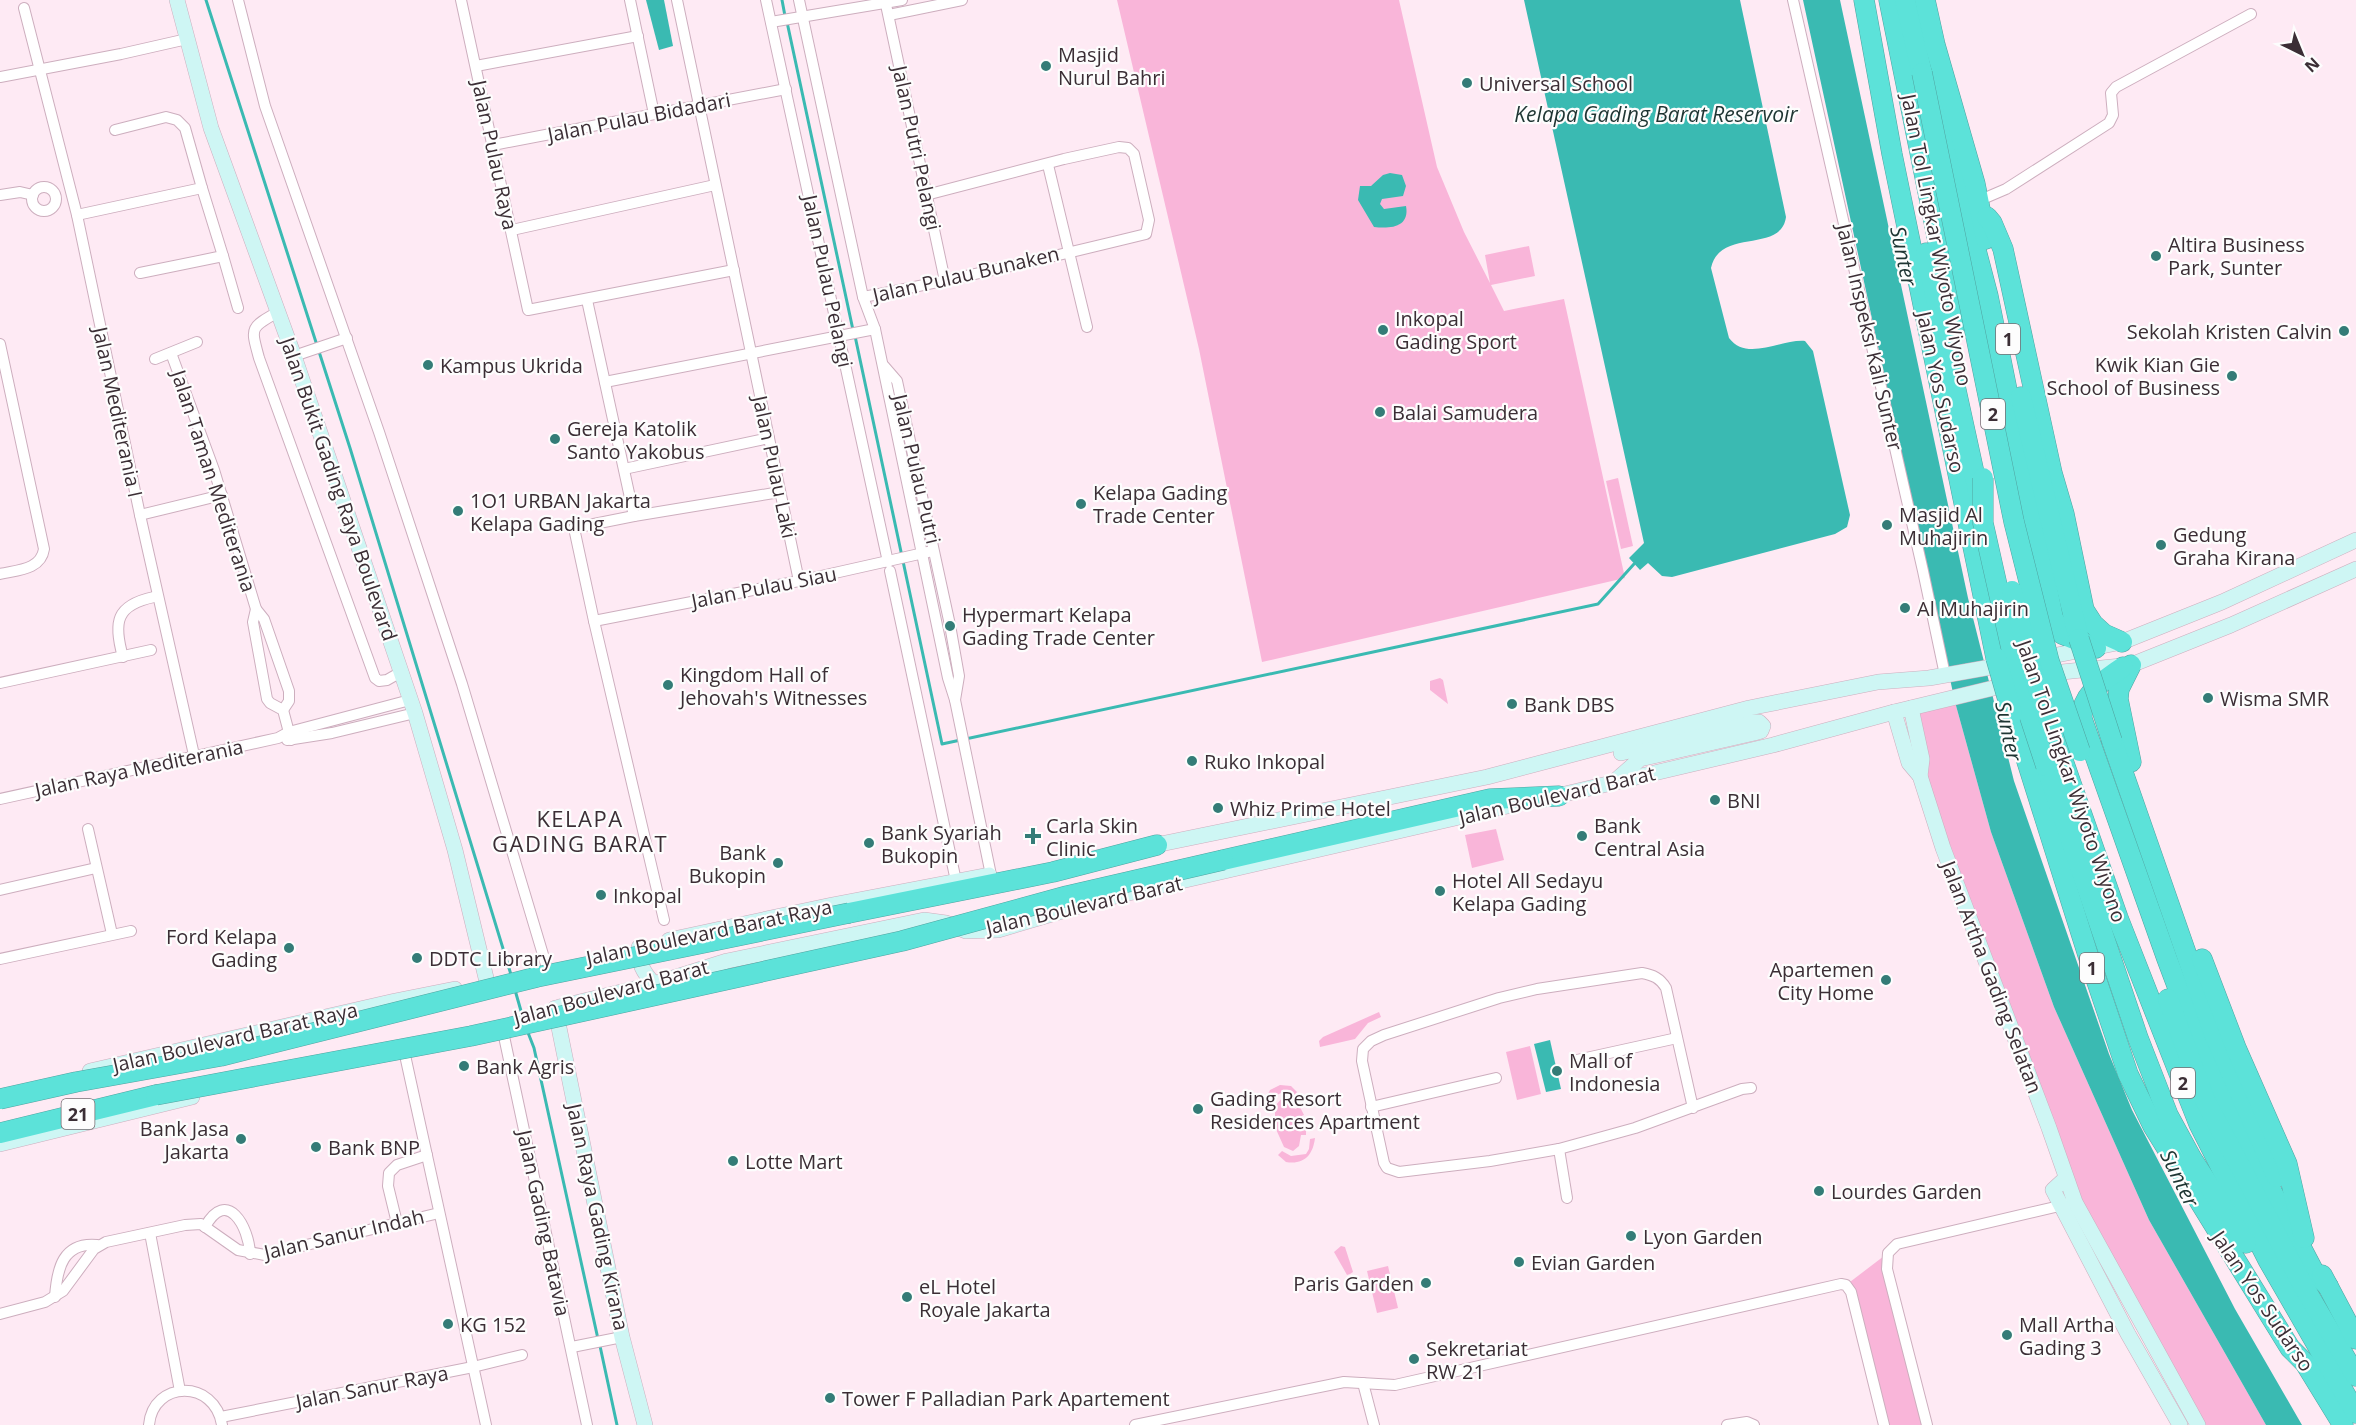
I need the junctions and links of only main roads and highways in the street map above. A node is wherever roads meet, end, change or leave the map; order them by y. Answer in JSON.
{"nodes":[{"id":1,"x":177,"y":0,"type":"edge"},
{"id":2,"x":1864,"y":0,"type":"edge"},
{"id":3,"x":1889,"y":0,"type":"edge"},
{"id":4,"x":1905,"y":0,"type":"edge"},
{"id":5,"x":1925,"y":0,"type":"edge"},
{"id":6,"x":1922,"y":74,"type":"junction"},
{"id":7,"x":1888,"y":125,"type":"junction"},
{"id":8,"x":1979,"y":204,"type":"junction"},
{"id":9,"x":1983,"y":478,"type":"junction"},
{"id":10,"x":2356,"y":540,"type":"edge"},
{"id":11,"x":2356,"y":569,"type":"edge"},
{"id":12,"x":2122,"y":642,"type":"junction"},
{"id":13,"x":2096,"y":648,"type":"junction"},
{"id":14,"x":1996,"y":666,"type":"junction"},
{"id":15,"x":2127,"y":666,"type":"junction"},
{"id":16,"x":2022,"y":681,"type":"junction"},
{"id":17,"x":1911,"y":708,"type":"junction"},
{"id":18,"x":1894,"y":712,"type":"junction"},
{"id":19,"x":2082,"y":719,"type":"junction"},
{"id":20,"x":2046,"y":734,"type":"junction"},
{"id":21,"x":1513,"y":771,"type":"junction"},
{"id":22,"x":1920,"y":776,"type":"junction"},
{"id":23,"x":1613,"y":783,"type":"junction"},
{"id":24,"x":1422,"y":792,"type":"joint"},
{"id":25,"x":1559,"y":796,"type":"junction"},
{"id":26,"x":1157,"y":845,"type":"junction"},
{"id":27,"x":639,"y":947,"type":"junction"},
{"id":28,"x":2167,"y":959,"type":"junction"},
{"id":29,"x":490,"y":982,"type":"junction"},
{"id":30,"x":654,"y":984,"type":"junction"},
{"id":31,"x":551,"y":1009,"type":"junction"},
{"id":32,"x":0,"y":1092,"type":"edge"},
{"id":33,"x":0,"y":1099,"type":"edge"},
{"id":34,"x":0,"y":1134,"type":"edge"},
{"id":35,"x":0,"y":1144,"type":"edge"},
{"id":36,"x":2068,"y":1204,"type":"junction"},
{"id":37,"x":2230,"y":1215,"type":"junction"},
{"id":38,"x":2305,"y":1239,"type":"junction"},
{"id":39,"x":2328,"y":1286,"type":"junction"},
{"id":40,"x":2356,"y":1339,"type":"edge"},
{"id":41,"x":2290,"y":1348,"type":"junction"},
{"id":42,"x":2356,"y":1356,"type":"edge"},
{"id":43,"x":2356,"y":1376,"type":"edge"},
{"id":44,"x":2356,"y":1413,"type":"edge"},
{"id":45,"x":645,"y":1425,"type":"edge"},
{"id":46,"x":2180,"y":1425,"type":"edge"},
{"id":47,"x":2198,"y":1425,"type":"edge"},
{"id":48,"x":2334,"y":1425,"type":"edge"},
{"id":49,"x":2343,"y":1425,"type":"edge"},
{"id":50,"x":2354,"y":1425,"type":"edge"}],
"edges":[{"from":1,"to":29,"type":"main road","name":"Jalan Bukit Gading Raya Boulevard"},
{"from":2,"to":7,"type":"highway","name":"Jalan Yos Sudarso","number":"1"},
{"from":3,"to":9,"type":"highway","name":"Jalan Tol Lingkar Wiyoto Wiyono","number":"2"},
{"from":4,"to":6,"type":"highway","name":"Jalan Tol Lingkar Wiyoto Wiyono","number":"2"},
{"from":5,"to":8,"type":"highway","number":"1"},
{"from":6,"to":13,"type":"highway","bridge":true},
{"from":6,"to":43,"type":"highway","name":"Jalan Tol Lingkar Wiyoto Wiyono","number":"2","bridge":true},
{"from":7,"to":14,"type":"highway"},
{"from":7,"to":41,"type":"highway","name":"Jalan Yos Sudarso","number":"1","bridge":true},
{"from":8,"to":12,"type":"highway"},
{"from":8,"to":38,"type":"highway","number":"1","bridge":true},
{"from":9,"to":37,"type":"highway","bridge":true},
{"from":9,"to":44,"type":"highway","name":"Jalan Tol Lingkar Wiyoto Wiyono","number":"2","bridge":true},
{"from":10,"to":12,"type":"main road","name":"Jalan Boulevard Barat"},
{"from":11,"to":15,"type":"main road","name":"Jalan Boulevard Barat"},
{"from":12,"to":13,"type":"main road","name":"Jalan Boulevard Barat"},
{"from":13,"to":14,"type":"main road","name":"Jalan Boulevard Barat"},
{"from":14,"to":21,"type":"main road","name":"Jalan Boulevard Barat"},
{"from":15,"to":16,"type":"main road","name":"Jalan Boulevard Barat"},
{"from":15,"to":19,"type":"highway"},
{"from":15,"to":38,"type":"highway"},
{"from":16,"to":17,"type":"main road","name":"Jalan Boulevard Barat"},
{"from":16,"to":20,"type":"highway"},
{"from":17,"to":18,"type":"main road","name":"Jalan Boulevard Barat"},
{"from":17,"to":22,"type":"main road","name":"Jalan Artha Gading Selatan"},
{"from":18,"to":22,"type":"main road","name":"Jalan Artha Gading Selatan"},
{"from":18,"to":23,"type":"main road","name":"Jalan Boulevard Barat"},
{"from":19,"to":20,"type":"highway"},
{"from":19,"to":28,"type":"highway"},
{"from":20,"to":37,"type":"highway"},
{"from":21,"to":23,"type":"main road"},
{"from":21,"to":24,"type":"main road","name":"Jalan Boulevard Barat"},
{"from":22,"to":36,"type":"main road","name":"Jalan Artha Gading Selatan"},
{"from":23,"to":25,"type":"main road","name":"Jalan Boulevard Barat"},
{"from":24,"to":26,"type":"main road","name":"Jalan Boulevard Barat Raya"},
{"from":25,"to":30,"type":"main road","name":"Jalan Boulevard Barat"},
{"from":25,"to":34,"type":"highway","number":"21","bridge":true},
{"from":26,"to":27,"type":"main road","name":"Jalan Boulevard Barat Raya"},
{"from":26,"to":33,"type":"highway","bridge":true},
{"from":27,"to":29,"type":"main road","name":"Jalan Boulevard Barat Raya"},
{"from":27,"to":30,"type":"main road"},
{"from":28,"to":39,"type":"highway"},
{"from":28,"to":42,"type":"highway"},
{"from":29,"to":32,"type":"main road","name":"Jalan Boulevard Barat Raya"},
{"from":30,"to":31,"type":"main road","name":"Jalan Boulevard Barat"},
{"from":31,"to":35,"type":"main road","name":"Jalan Boulevard Barat"},
{"from":31,"to":45,"type":"main road","name":"Jalan Raya Gading Kirana"},
{"from":36,"to":46,"type":"main road","name":"Jalan Artha Gading Selatan"},
{"from":36,"to":47,"type":"main road","name":"Jalan Artha Gading Selatan"},
{"from":37,"to":50,"type":"highway"},
{"from":38,"to":39,"type":"highway","number":"1"},
{"from":39,"to":40,"type":"highway","number":"1"},
{"from":41,"to":48,"type":"main road"},
{"from":41,"to":49,"type":"highway","name":"Jalan Yos Sudarso","number":"1"}]}
